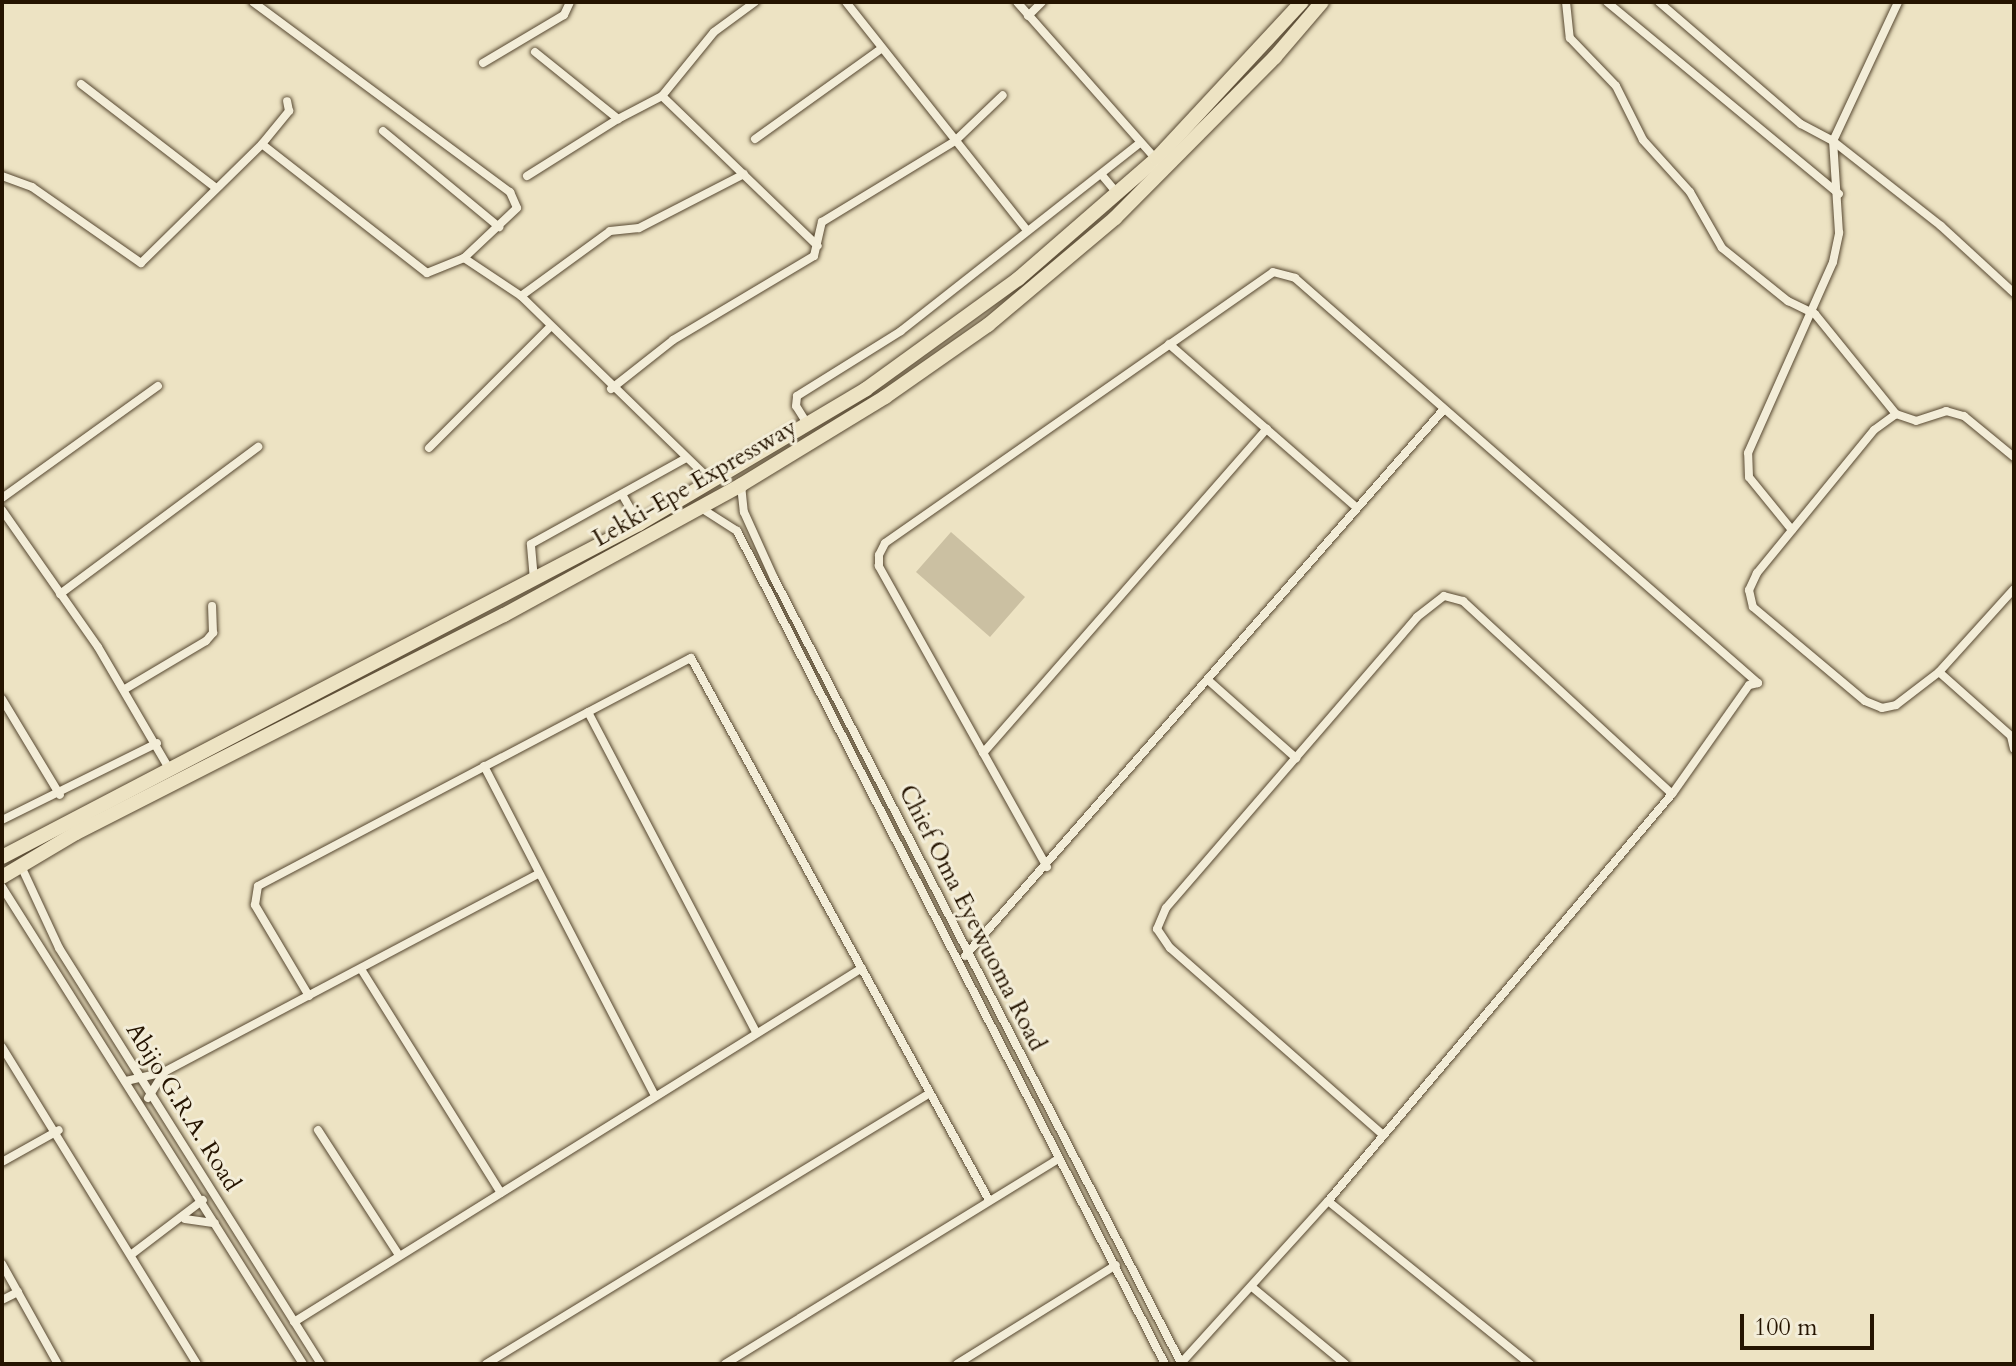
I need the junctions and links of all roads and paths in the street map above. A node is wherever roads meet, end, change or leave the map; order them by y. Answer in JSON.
{"nodes":[{"id":1,"x":253,"y":2,"type":"edge"},
{"id":2,"x":570,"y":2,"type":"edge"},
{"id":3,"x":755,"y":2,"type":"edge"},
{"id":4,"x":846,"y":2,"type":"edge"},
{"id":5,"x":1017,"y":2,"type":"edge"},
{"id":6,"x":1042,"y":2,"type":"edge"},
{"id":7,"x":1302,"y":2,"type":"edge"},
{"id":8,"x":1322,"y":2,"type":"edge"},
{"id":9,"x":1566,"y":2,"type":"edge"},
{"id":10,"x":1607,"y":2,"type":"edge"},
{"id":11,"x":1659,"y":2,"type":"edge"},
{"id":12,"x":1898,"y":2,"type":"edge"},
{"id":13,"x":1028,"y":16,"type":"junction"},
{"id":14,"x":882,"y":48,"type":"junction"},
{"id":15,"x":535,"y":52,"type":"dead end"},
{"id":16,"x":483,"y":63,"type":"dead end"},
{"id":17,"x":81,"y":84,"type":"dead end"},
{"id":18,"x":1003,"y":95,"type":"dead end"},
{"id":19,"x":662,"y":96,"type":"junction"},
{"id":20,"x":287,"y":101,"type":"dead end"},
{"id":21,"x":618,"y":119,"type":"junction"},
{"id":22,"x":383,"y":131,"type":"dead end"},
{"id":23,"x":755,"y":139,"type":"dead end"},
{"id":24,"x":955,"y":141,"type":"junction"},
{"id":25,"x":1833,"y":141,"type":"junction"},
{"id":26,"x":262,"y":144,"type":"junction"},
{"id":27,"x":1139,"y":144,"type":"junction"},
{"id":28,"x":1156,"y":159,"type":"junction"},
{"id":29,"x":744,"y":174,"type":"junction"},
{"id":30,"x":1101,"y":174,"type":"junction"},
{"id":31,"x":2,"y":176,"type":"edge"},
{"id":32,"x":527,"y":176,"type":"dead end"},
{"id":33,"x":216,"y":188,"type":"junction"},
{"id":34,"x":1116,"y":192,"type":"junction"},
{"id":35,"x":1839,"y":195,"type":"junction"},
{"id":36,"x":499,"y":227,"type":"junction"},
{"id":37,"x":1027,"y":230,"type":"junction"},
{"id":38,"x":818,"y":246,"type":"junction"},
{"id":39,"x":464,"y":258,"type":"junction"},
{"id":40,"x":2014,"y":293,"type":"edge"},
{"id":41,"x":521,"y":296,"type":"junction"},
{"id":42,"x":1815,"y":314,"type":"junction"},
{"id":43,"x":550,"y":327,"type":"junction"},
{"id":44,"x":1169,"y":344,"type":"junction"},
{"id":45,"x":158,"y":386,"type":"dead end"},
{"id":46,"x":611,"y":389,"type":"junction"},
{"id":47,"x":1444,"y":409,"type":"junction"},
{"id":48,"x":1896,"y":414,"type":"junction"},
{"id":49,"x":808,"y":426,"type":"junction"},
{"id":50,"x":1267,"y":429,"type":"junction"},
{"id":51,"x":258,"y":447,"type":"dead end"},
{"id":52,"x":429,"y":448,"type":"dead end"},
{"id":53,"x":2014,"y":457,"type":"edge"},
{"id":54,"x":686,"y":458,"type":"junction"},
{"id":55,"x":713,"y":484,"type":"junction"},
{"id":56,"x":741,"y":485,"type":"junction"},
{"id":57,"x":623,"y":496,"type":"junction"},
{"id":58,"x":2,"y":498,"type":"edge"},
{"id":59,"x":700,"y":507,"type":"junction"},
{"id":60,"x":1357,"y":508,"type":"junction"},
{"id":61,"x":2,"y":510,"type":"edge"},
{"id":62,"x":639,"y":524,"type":"junction"},
{"id":63,"x":1792,"y":530,"type":"junction"},
{"id":64,"x":534,"y":580,"type":"junction"},
{"id":65,"x":2014,"y":589,"type":"edge"},
{"id":66,"x":60,"y":594,"type":"junction"},
{"id":67,"x":212,"y":606,"type":"dead end"},
{"id":68,"x":380,"y":670,"type":"junction"},
{"id":69,"x":1939,"y":672,"type":"junction"},
{"id":70,"x":1208,"y":680,"type":"junction"},
{"id":71,"x":125,"y":689,"type":"junction"},
{"id":72,"x":2,"y":699,"type":"edge"},
{"id":73,"x":588,"y":712,"type":"junction"},
{"id":74,"x":157,"y":743,"type":"junction"},
{"id":75,"x":2014,"y":749,"type":"edge"},
{"id":76,"x":983,"y":753,"type":"junction"},
{"id":77,"x":1296,"y":758,"type":"junction"},
{"id":78,"x":484,"y":766,"type":"junction"},
{"id":79,"x":171,"y":771,"type":"junction"},
{"id":80,"x":1672,"y":794,"type":"junction"},
{"id":81,"x":60,"y":795,"type":"junction"},
{"id":82,"x":2,"y":820,"type":"edge"},
{"id":83,"x":2,"y":857,"type":"edge"},
{"id":84,"x":21,"y":866,"type":"junction"},
{"id":85,"x":1047,"y":867,"type":"junction"},
{"id":86,"x":538,"y":874,"type":"junction"},
{"id":87,"x":2,"y":877,"type":"edge"},
{"id":88,"x":2,"y":887,"type":"edge"},
{"id":89,"x":968,"y":955,"type":"junction"},
{"id":90,"x":957,"y":960,"type":"junction"},
{"id":91,"x":862,"y":968,"type":"junction"},
{"id":92,"x":361,"y":969,"type":"junction"},
{"id":93,"x":309,"y":996,"type":"junction"},
{"id":94,"x":756,"y":1032,"type":"junction"},
{"id":95,"x":2,"y":1047,"type":"edge"},
{"id":96,"x":164,"y":1072,"type":"junction"},
{"id":97,"x":138,"y":1074,"type":"junction"},
{"id":98,"x":126,"y":1081,"type":"junction"},
{"id":99,"x":930,"y":1093,"type":"junction"},
{"id":100,"x":151,"y":1096,"type":"junction"},
{"id":101,"x":655,"y":1096,"type":"junction"},
{"id":102,"x":140,"y":1103,"type":"junction"},
{"id":103,"x":59,"y":1130,"type":"junction"},
{"id":104,"x":318,"y":1130,"type":"dead end"},
{"id":105,"x":1382,"y":1134,"type":"junction"},
{"id":106,"x":1058,"y":1159,"type":"junction"},
{"id":107,"x":2,"y":1162,"type":"edge"},
{"id":108,"x":501,"y":1193,"type":"junction"},
{"id":109,"x":203,"y":1200,"type":"junction"},
{"id":110,"x":989,"y":1200,"type":"junction"},
{"id":111,"x":1328,"y":1201,"type":"junction"},
{"id":112,"x":185,"y":1219,"type":"junction"},
{"id":113,"x":215,"y":1223,"type":"junction"},
{"id":114,"x":132,"y":1254,"type":"junction"},
{"id":115,"x":399,"y":1255,"type":"junction"},
{"id":116,"x":1124,"y":1261,"type":"junction"},
{"id":117,"x":2,"y":1264,"type":"edge"},
{"id":118,"x":1113,"y":1267,"type":"junction"},
{"id":119,"x":1252,"y":1287,"type":"junction"},
{"id":120,"x":18,"y":1292,"type":"junction"},
{"id":121,"x":2,"y":1300,"type":"edge"},
{"id":122,"x":294,"y":1322,"type":"junction"},
{"id":123,"x":963,"y":1362,"type":"edge"},
{"id":124,"x":1180,"y":1363,"type":"edge"},
{"id":125,"x":58,"y":1364,"type":"edge"},
{"id":126,"x":197,"y":1364,"type":"edge"},
{"id":127,"x":303,"y":1364,"type":"edge"},
{"id":128,"x":321,"y":1364,"type":"edge"},
{"id":129,"x":486,"y":1364,"type":"edge"},
{"id":130,"x":725,"y":1364,"type":"edge"},
{"id":131,"x":1165,"y":1364,"type":"edge"},
{"id":132,"x":1345,"y":1364,"type":"edge"},
{"id":133,"x":1530,"y":1364,"type":"edge"}],
"edges":[{"from":1,"to":36,"type":"street"},
{"from":2,"to":16,"type":"street"},
{"from":3,"to":19,"type":"street"},
{"from":4,"to":14,"type":"street"},
{"from":5,"to":13,"type":"street"},
{"from":6,"to":13,"type":"street"},
{"from":7,"to":28,"type":"highway","name":"Lekki-Epe Expressway"},
{"from":8,"to":56,"type":"highway","name":"Lekki-Epe Expressway"},
{"from":9,"to":42,"type":"street"},
{"from":10,"to":35,"type":"street"},
{"from":11,"to":25,"type":"street"},
{"from":12,"to":25,"type":"street"},
{"from":13,"to":27,"type":"street"},
{"from":14,"to":23,"type":"street"},
{"from":14,"to":24,"type":"street"},
{"from":15,"to":21,"type":"street"},
{"from":17,"to":33,"type":"street"},
{"from":18,"to":24,"type":"street"},
{"from":19,"to":21,"type":"street"},
{"from":19,"to":29,"type":"street"},
{"from":20,"to":26,"type":"street"},
{"from":21,"to":32,"type":"street"},
{"from":22,"to":36,"type":"street"},
{"from":24,"to":37,"type":"street"},
{"from":24,"to":38,"type":"street"},
{"from":25,"to":35,"type":"street"},
{"from":25,"to":40,"type":"street"},
{"from":26,"to":33,"type":"street"},
{"from":26,"to":39,"type":"street"},
{"from":27,"to":28,"type":"street"},
{"from":27,"to":30,"type":"street"},
{"from":28,"to":34,"type":"highway","name":"Lekki-Epe Expressway"},
{"from":29,"to":38,"type":"street"},
{"from":29,"to":41,"type":"street"},
{"from":30,"to":34,"type":"street"},
{"from":30,"to":37,"type":"street"},
{"from":31,"to":33,"type":"street"},
{"from":34,"to":49,"type":"highway","name":"Lekki-Epe Expressway"},
{"from":35,"to":42,"type":"street"},
{"from":36,"to":39,"type":"street"},
{"from":37,"to":49,"type":"street"},
{"from":38,"to":46,"type":"street"},
{"from":39,"to":41,"type":"street"},
{"from":41,"to":43,"type":"street"},
{"from":42,"to":48,"type":"street"},
{"from":42,"to":63,"type":"street"},
{"from":43,"to":46,"type":"street"},
{"from":43,"to":52,"type":"street"},
{"from":44,"to":47,"type":"street"},
{"from":44,"to":50,"type":"street"},
{"from":44,"to":76,"type":"street"},
{"from":45,"to":58,"type":"street"},
{"from":46,"to":54,"type":"street"},
{"from":47,"to":60,"type":"street"},
{"from":47,"to":80,"type":"street"},
{"from":48,"to":53,"type":"street"},
{"from":48,"to":63,"type":"street"},
{"from":49,"to":55,"type":"highway","name":"Lekki-Epe Expressway"},
{"from":50,"to":60,"type":"street"},
{"from":50,"to":76,"type":"street"},
{"from":51,"to":66,"type":"street"},
{"from":54,"to":55,"type":"street"},
{"from":54,"to":57,"type":"street"},
{"from":55,"to":62,"type":"highway","name":"Lekki-Epe Expressway"},
{"from":56,"to":59,"type":"highway","name":"Lekki-Epe Expressway"},
{"from":56,"to":89,"type":"street","name":"Chief Oma Eyewuoma Road"},
{"from":57,"to":62,"type":"street"},
{"from":57,"to":64,"type":"street"},
{"from":59,"to":68,"type":"highway","name":"Lekki-Epe Expressway"},
{"from":59,"to":90,"type":"street","name":"Chief Oma Eyewuoma Road"},
{"from":60,"to":70,"type":"street"},
{"from":61,"to":66,"type":"street"},
{"from":62,"to":64,"type":"highway","name":"Lekki-Epe Expressway"},
{"from":63,"to":69,"type":"street"},
{"from":64,"to":68,"type":"highway","name":"Lekki-Epe Expressway"},
{"from":65,"to":69,"type":"street"},
{"from":66,"to":71,"type":"street"},
{"from":67,"to":71,"type":"street"},
{"from":68,"to":79,"type":"highway","name":"Lekki-Epe Expressway"},
{"from":68,"to":84,"type":"highway","name":"Lekki-Epe Expressway"},
{"from":69,"to":75,"type":"street"},
{"from":70,"to":77,"type":"street"},
{"from":70,"to":85,"type":"street"},
{"from":71,"to":74,"type":"street"},
{"from":72,"to":81,"type":"street"},
{"from":73,"to":78,"type":"street"},
{"from":73,"to":91,"type":"street"},
{"from":73,"to":94,"type":"street"},
{"from":74,"to":79,"type":"street"},
{"from":74,"to":81,"type":"street"},
{"from":76,"to":85,"type":"street"},
{"from":77,"to":80,"type":"street"},
{"from":77,"to":105,"type":"street"},
{"from":78,"to":86,"type":"street"},
{"from":78,"to":93,"type":"street"},
{"from":79,"to":83,"type":"highway","name":"Lekki-Epe Expressway"},
{"from":80,"to":105,"type":"street"},
{"from":81,"to":82,"type":"street"},
{"from":84,"to":87,"type":"highway","name":"Lekki-Epe Expressway"},
{"from":84,"to":97,"type":"street","name":"Abijo G.R.A. Road"},
{"from":85,"to":89,"type":"street"},
{"from":86,"to":92,"type":"street"},
{"from":86,"to":101,"type":"street"},
{"from":88,"to":98,"type":"street","name":"Abijo G.R.A. Road"},
{"from":89,"to":90,"type":"street"},
{"from":89,"to":116,"type":"street","name":"Chief Oma Eyewuoma Road"},
{"from":90,"to":106,"type":"street","name":"Chief Oma Eyewuoma Road"},
{"from":91,"to":94,"type":"street"},
{"from":91,"to":99,"type":"street"},
{"from":92,"to":93,"type":"street"},
{"from":92,"to":108,"type":"street"},
{"from":93,"to":96,"type":"street"},
{"from":94,"to":101,"type":"street"},
{"from":95,"to":103,"type":"street"},
{"from":96,"to":97,"type":"street"},
{"from":96,"to":100,"type":"street"},
{"from":97,"to":98,"type":"street"},
{"from":97,"to":100,"type":"street","name":"Abijo G.R.A. Road"},
{"from":98,"to":102,"type":"street","name":"Abijo G.R.A. Road"},
{"from":99,"to":110,"type":"street"},
{"from":99,"to":129,"type":"street"},
{"from":100,"to":102,"type":"street"},
{"from":100,"to":122,"type":"street","name":"Abijo G.R.A. Road"},
{"from":101,"to":108,"type":"street"},
{"from":102,"to":109,"type":"street","name":"Abijo G.R.A. Road"},
{"from":103,"to":107,"type":"street"},
{"from":103,"to":114,"type":"street"},
{"from":104,"to":115,"type":"street"},
{"from":105,"to":111,"type":"street"},
{"from":106,"to":110,"type":"street"},
{"from":106,"to":118,"type":"street","name":"Chief Oma Eyewuoma Road"},
{"from":108,"to":115,"type":"street"},
{"from":109,"to":112,"type":"street"},
{"from":109,"to":113,"type":"street","name":"Abijo G.R.A. Road"},
{"from":110,"to":130,"type":"street"},
{"from":111,"to":119,"type":"street"},
{"from":111,"to":133,"type":"street"},
{"from":112,"to":113,"type":"street"},
{"from":112,"to":114,"type":"street"},
{"from":113,"to":127,"type":"street","name":"Abijo G.R.A. Road"},
{"from":114,"to":126,"type":"street"},
{"from":115,"to":122,"type":"street"},
{"from":116,"to":118,"type":"street"},
{"from":116,"to":124,"type":"street","name":"Chief Oma Eyewuoma Road"},
{"from":117,"to":120,"type":"street"},
{"from":118,"to":123,"type":"street"},
{"from":118,"to":131,"type":"street","name":"Chief Oma Eyewuoma Road"},
{"from":119,"to":124,"type":"street"},
{"from":119,"to":132,"type":"street"},
{"from":120,"to":121,"type":"street"},
{"from":120,"to":125,"type":"street"},
{"from":122,"to":128,"type":"street","name":"Abijo G.R.A. Road"}]}
